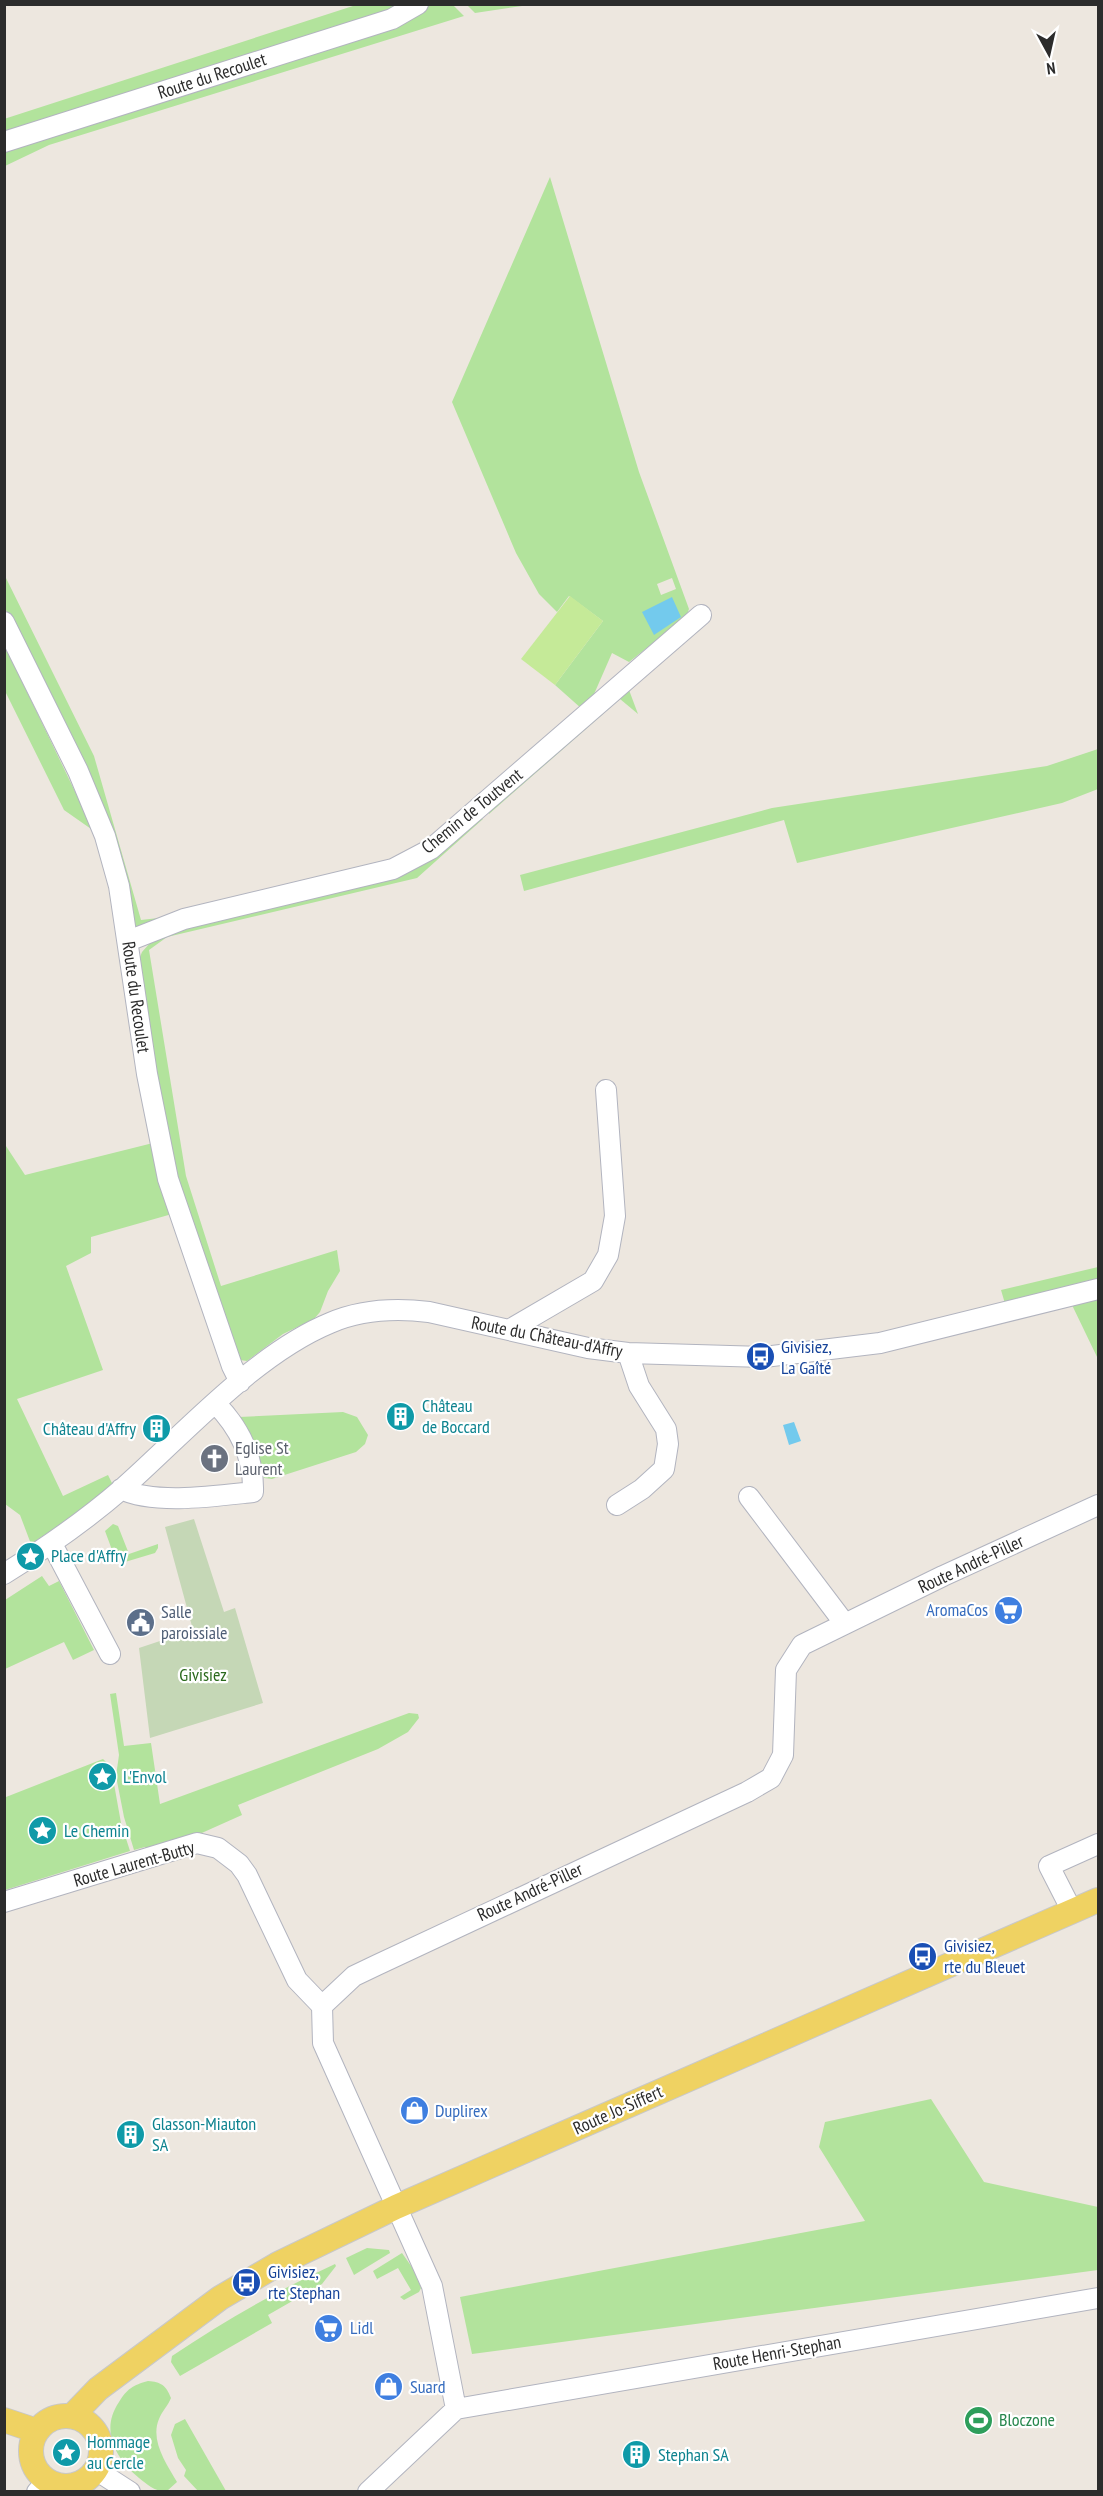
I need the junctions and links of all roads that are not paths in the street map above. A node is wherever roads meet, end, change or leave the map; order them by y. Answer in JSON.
{"nodes":[{"id":1,"x":418,"y":4,"type":"edge"},
{"id":2,"x":4,"y":142,"type":"edge"},
{"id":3,"x":701,"y":615,"type":"dead end"},
{"id":4,"x":4,"y":622,"type":"edge"},
{"id":5,"x":128,"y":941,"type":"junction"},
{"id":6,"x":606,"y":1090,"type":"dead end"},
{"id":7,"x":1098,"y":1289,"type":"edge"},
{"id":8,"x":509,"y":1330,"type":"junction"},
{"id":9,"x":627,"y":1353,"type":"junction"},
{"id":10,"x":240,"y":1382,"type":"junction"},
{"id":11,"x":215,"y":1403,"type":"junction"},
{"id":12,"x":122,"y":1489,"type":"junction"},
{"id":13,"x":749,"y":1497,"type":"dead end"},
{"id":14,"x":616,"y":1505,"type":"dead end"},
{"id":15,"x":1098,"y":1505,"type":"edge"},
{"id":16,"x":52,"y":1544,"type":"junction"},
{"id":17,"x":4,"y":1574,"type":"edge"},
{"id":18,"x":845,"y":1624,"type":"junction"},
{"id":19,"x":110,"y":1654,"type":"dead end"},
{"id":20,"x":1098,"y":1844,"type":"edge"},
{"id":21,"x":1098,"y":1899,"type":"edge"},
{"id":22,"x":4,"y":1902,"type":"edge"},
{"id":23,"x":1072,"y":1911,"type":"junction"},
{"id":24,"x":322,"y":2006,"type":"junction"},
{"id":25,"x":396,"y":2207,"type":"junction"},
{"id":26,"x":1098,"y":2298,"type":"edge"},
{"id":27,"x":456,"y":2409,"type":"junction"},
{"id":28,"x":4,"y":2420,"type":"edge"},
{"id":29,"x":82,"y":2421,"type":"junction"},
{"id":30,"x":37,"y":2431,"type":"junction"},
{"id":31,"x":96,"y":2470,"type":"junction"},
{"id":32,"x":42,"y":2486,"type":"edge"},
{"id":33,"x":130,"y":2492,"type":"edge"},
{"id":34,"x":368,"y":2492,"type":"edge"}],
"edges":[{"from":1,"to":2,"type":"street","name":"Route du Recoulet"},
{"from":3,"to":5,"type":"street","name":"Chemin de Toutvent"},
{"from":4,"to":5,"type":"street","name":"Route du Recoulet"},
{"from":5,"to":10,"type":"street","name":"Route du Recoulet"},
{"from":6,"to":8,"type":"street"},
{"from":7,"to":9,"type":"street","name":"Route du Château-d'Affry"},
{"from":8,"to":9,"type":"street","name":"Route du Château-d'Affry"},
{"from":8,"to":10,"type":"street","name":"Route du Château-d'Affry"},
{"from":9,"to":14,"type":"street"},
{"from":10,"to":11,"type":"street","name":"Route du Château-d'Affry"},
{"from":11,"to":12,"type":"street","name":"Route du Château-d'Affry"},
{"from":11,"to":12,"type":"street"},
{"from":12,"to":16,"type":"street"},
{"from":13,"to":18,"type":"street"},
{"from":15,"to":18,"type":"street","name":"Route André-Piller"},
{"from":16,"to":17,"type":"street"},
{"from":16,"to":19,"type":"street"},
{"from":18,"to":24,"type":"street","name":"Route André-Piller"},
{"from":20,"to":23,"type":"street"},
{"from":21,"to":23,"type":"main road","name":"Route Jo-Siffert"},
{"from":22,"to":24,"type":"street","name":"Route Laurent-Butty"},
{"from":23,"to":25,"type":"main road","name":"Route Jo-Siffert"},
{"from":24,"to":25,"type":"street"},
{"from":25,"to":27,"type":"street"},
{"from":25,"to":29,"type":"main road","name":"Route Jo-Siffert"},
{"from":26,"to":27,"type":"street","name":"Route Henri-Stephan"},
{"from":27,"to":34,"type":"street"},
{"from":28,"to":30,"type":"main road"},
{"from":29,"to":30,"type":"main road"},
{"from":29,"to":31,"type":"main road"},
{"from":30,"to":32,"type":"main road"},
{"from":31,"to":32,"type":"main road"},
{"from":31,"to":33,"type":"street"}]}
